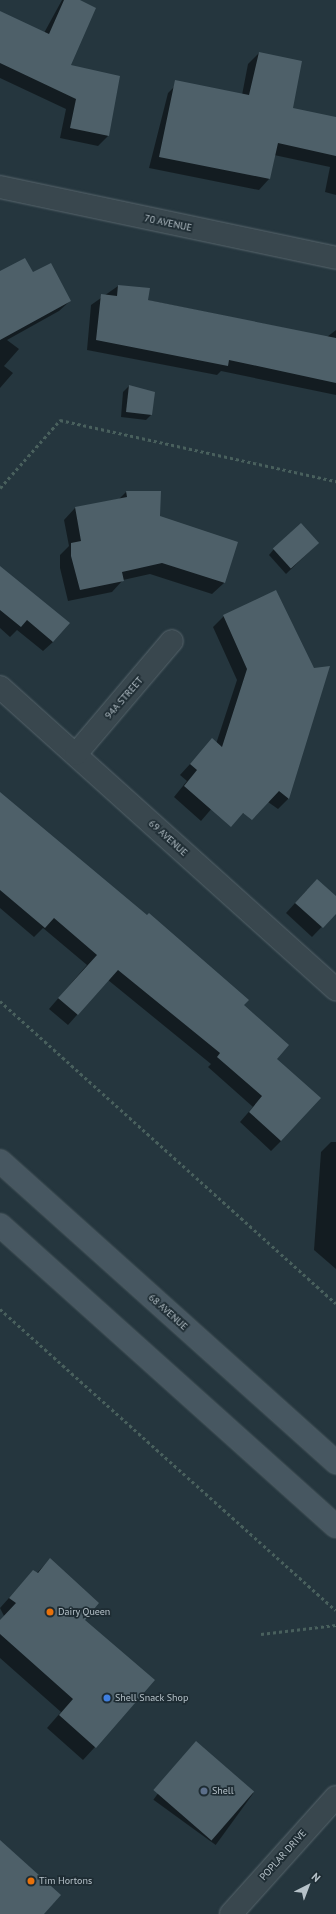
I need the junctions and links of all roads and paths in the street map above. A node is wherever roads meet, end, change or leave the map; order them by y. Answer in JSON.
{"nodes":[{"id":1,"x":0,"y":187,"type":"edge"},
{"id":2,"x":336,"y":258,"type":"edge"},
{"id":3,"x":336,"y":481,"type":"edge"},
{"id":4,"x":0,"y":488,"type":"edge"},
{"id":5,"x":172,"y":642,"type":"dead end"},
{"id":6,"x":0,"y":687,"type":"edge"},
{"id":7,"x":76,"y":754,"type":"junction"},
{"id":8,"x":336,"y":990,"type":"edge"},
{"id":9,"x":0,"y":1002,"type":"edge"},
{"id":10,"x":0,"y":1161,"type":"edge"},
{"id":11,"x":0,"y":1225,"type":"edge"},
{"id":12,"x":336,"y":1304,"type":"edge"},
{"id":13,"x":0,"y":1309,"type":"edge"},
{"id":14,"x":336,"y":1463,"type":"edge"},
{"id":15,"x":336,"y":1526,"type":"edge"},
{"id":16,"x":336,"y":1610,"type":"edge"},
{"id":17,"x":336,"y":1625,"type":"edge"},
{"id":18,"x":260,"y":1634,"type":"dead end"},
{"id":19,"x":336,"y":1797,"type":"edge"},
{"id":20,"x":231,"y":1914,"type":"edge"}],
"edges":[{"from":1,"to":2,"type":"street","name":"70 AVENUE"},
{"from":3,"to":4,"type":"path"},
{"from":5,"to":7,"type":"street","name":"94A STREET"},
{"from":6,"to":7,"type":"street","name":"69 AVENUE"},
{"from":7,"to":8,"type":"street","name":"69 AVENUE"},
{"from":9,"to":12,"type":"path"},
{"from":10,"to":14,"type":"main road","name":"68 AVENUE"},
{"from":11,"to":15,"type":"main road"},
{"from":13,"to":16,"type":"path"},
{"from":17,"to":18,"type":"path"},
{"from":19,"to":20,"type":"street","name":"POPLAR DRIVE"}]}
